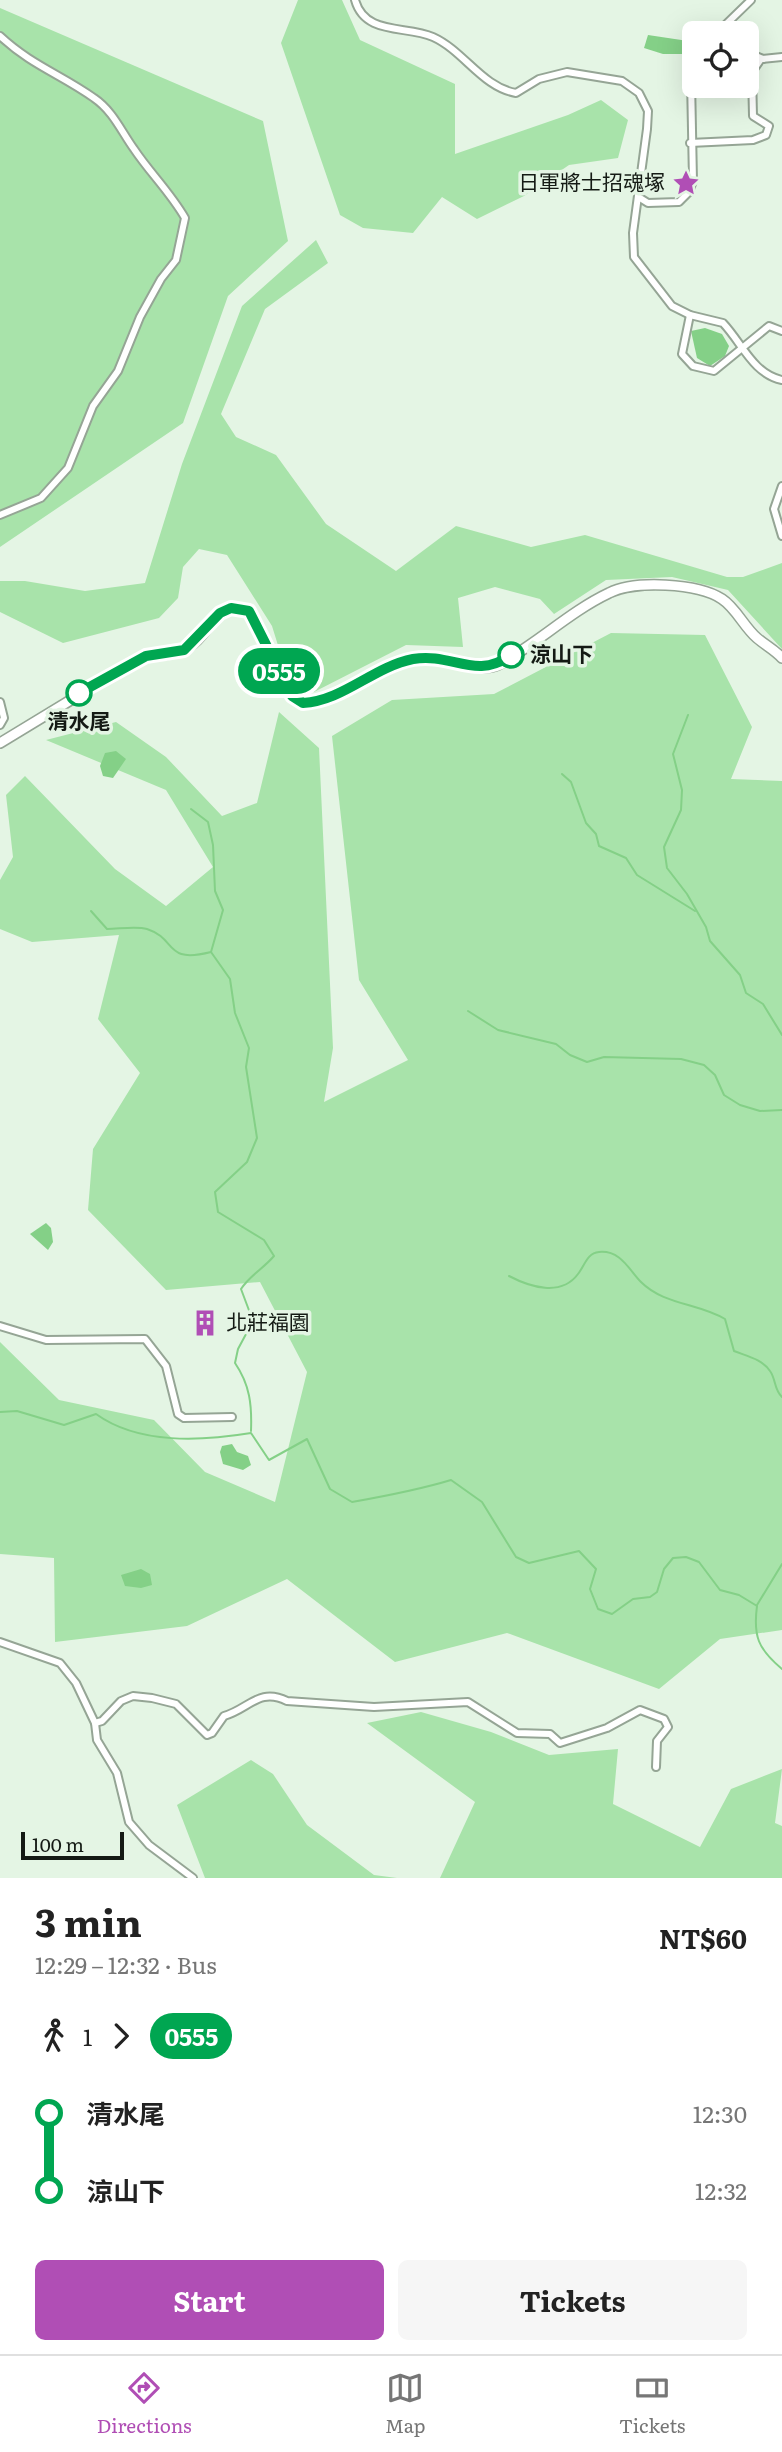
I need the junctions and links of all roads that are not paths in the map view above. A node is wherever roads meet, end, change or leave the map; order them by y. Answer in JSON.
{"nodes":[{"id":1,"x":355,"y":0,"type":"edge"},
{"id":2,"x":751,"y":0,"type":"edge"},
{"id":3,"x":729,"y":21,"type":"edge"},
{"id":4,"x":0,"y":36,"type":"edge"},
{"id":5,"x":759,"y":57,"type":"edge"},
{"id":6,"x":782,"y":57,"type":"edge"},
{"id":7,"x":763,"y":59,"type":"junction"},
{"id":8,"x":692,"y":98,"type":"edge"},
{"id":9,"x":690,"y":143,"type":"junction"},
{"id":10,"x":640,"y":198,"type":"junction"},
{"id":11,"x":690,"y":315,"type":"junction"},
{"id":12,"x":782,"y":331,"type":"edge"},
{"id":13,"x":744,"y":349,"type":"junction"},
{"id":14,"x":782,"y":380,"type":"edge"},
{"id":15,"x":782,"y":486,"type":"edge"},
{"id":16,"x":0,"y":515,"type":"edge"},
{"id":17,"x":782,"y":536,"type":"edge"},
{"id":18,"x":782,"y":658,"type":"edge"},
{"id":19,"x":0,"y":702,"type":"edge"},
{"id":20,"x":0,"y":724,"type":"edge"},
{"id":21,"x":0,"y":743,"type":"edge"},
{"id":22,"x":0,"y":1326,"type":"edge"},
{"id":23,"x":232,"y":1417,"type":"dead end"},
{"id":24,"x":0,"y":1642,"type":"edge"},
{"id":25,"x":95,"y":1723,"type":"junction"},
{"id":26,"x":656,"y":1767,"type":"dead end"},
{"id":27,"x":193,"y":1878,"type":"edge"}],
"edges":[{"from":1,"to":10,"type":"street"},
{"from":2,"to":3,"type":"street"},
{"from":4,"to":16,"type":"street"},
{"from":5,"to":7,"type":"street"},
{"from":6,"to":7,"type":"street"},
{"from":7,"to":9,"type":"street"},
{"from":8,"to":9,"type":"street"},
{"from":9,"to":10,"type":"street"},
{"from":10,"to":11,"type":"street"},
{"from":11,"to":13,"type":"street"},
{"from":11,"to":13,"type":"street"},
{"from":12,"to":13,"type":"street"},
{"from":13,"to":14,"type":"street"},
{"from":15,"to":17,"type":"street"},
{"from":18,"to":21,"type":"street"},
{"from":19,"to":20,"type":"street"},
{"from":22,"to":23,"type":"street"},
{"from":24,"to":25,"type":"street"},
{"from":25,"to":26,"type":"street"},
{"from":25,"to":27,"type":"street"}]}
